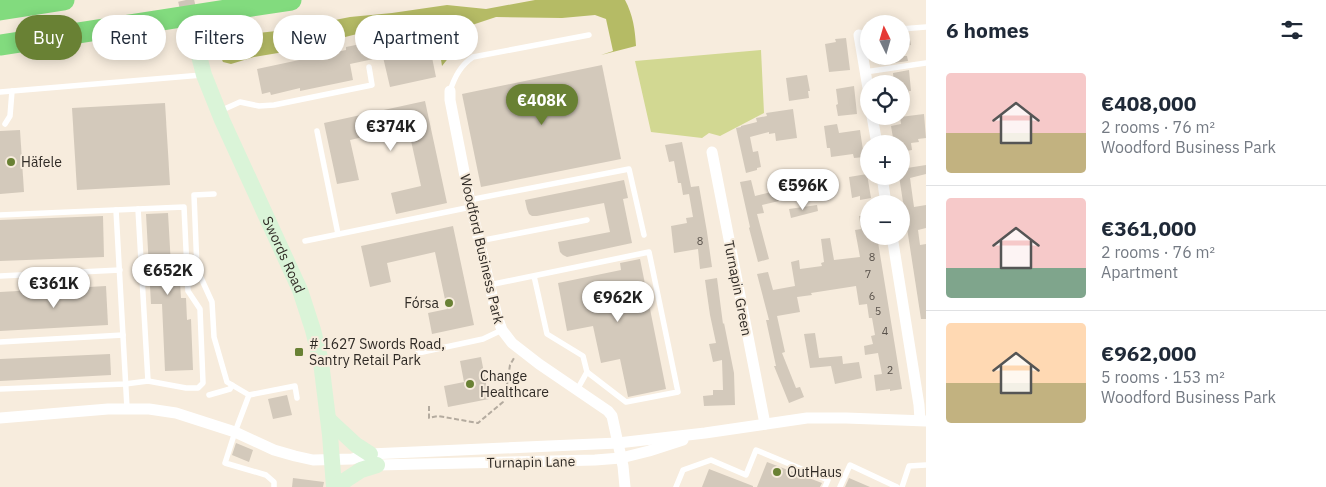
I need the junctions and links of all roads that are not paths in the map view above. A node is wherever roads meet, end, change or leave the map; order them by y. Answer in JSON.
{"nodes":[{"id":1,"x":64,"y":0,"type":"edge"},
{"id":2,"x":291,"y":0,"type":"edge"},
{"id":3,"x":0,"y":10,"type":"edge"},
{"id":4,"x":926,"y":27,"type":"edge"},
{"id":5,"x":910,"y":28,"type":"edge"},
{"id":6,"x":589,"y":35,"type":"dead end"},
{"id":7,"x":0,"y":45,"type":"edge"},
{"id":8,"x":200,"y":60,"type":"edge"},
{"id":9,"x":926,"y":63,"type":"edge"},
{"id":10,"x":865,"y":65,"type":"edge"},
{"id":11,"x":369,"y":67,"type":"dead end"},
{"id":12,"x":865,"y":72,"type":"junction"},
{"id":13,"x":204,"y":75,"type":"junction"},
{"id":14,"x":866,"y":75,"type":"edge"},
{"id":15,"x":12,"y":91,"type":"junction"},
{"id":16,"x":450,"y":91,"type":"joint"},
{"id":17,"x":0,"y":92,"type":"edge"},
{"id":18,"x":219,"y":111,"type":"junction"},
{"id":19,"x":6,"y":124,"type":"dead end"},
{"id":20,"x":317,"y":131,"type":"dead end"},
{"id":21,"x":712,"y":152,"type":"dead end"},
{"id":22,"x":214,"y":194,"type":"dead end"},
{"id":23,"x":470,"y":204,"type":"junction"},
{"id":24,"x":138,"y":209,"type":"junction"},
{"id":25,"x":116,"y":210,"type":"junction"},
{"id":26,"x":0,"y":214,"type":"edge"},
{"id":27,"x":587,"y":220,"type":"dead end"},
{"id":28,"x":338,"y":234,"type":"junction"},
{"id":29,"x":644,"y":235,"type":"dead end"},
{"id":30,"x":305,"y":241,"type":"dead end"},
{"id":31,"x":479,"y":241,"type":"junction"},
{"id":32,"x":893,"y":245,"type":"edge"},
{"id":33,"x":120,"y":270,"type":"junction"},
{"id":34,"x":0,"y":276,"type":"edge"},
{"id":35,"x":534,"y":276,"type":"junction"},
{"id":36,"x":489,"y":285,"type":"junction"},
{"id":37,"x":502,"y":330,"type":"junction"},
{"id":38,"x":123,"y":335,"type":"junction"},
{"id":39,"x":0,"y":342,"type":"edge"},
{"id":40,"x":418,"y":352,"type":"dead end"},
{"id":41,"x":587,"y":372,"type":"junction"},
{"id":42,"x":148,"y":382,"type":"junction"},
{"id":43,"x":125,"y":384,"type":"junction"},
{"id":44,"x":232,"y":385,"type":"junction"},
{"id":45,"x":0,"y":389,"type":"edge"},
{"id":46,"x":576,"y":391,"type":"junction"},
{"id":47,"x":209,"y":395,"type":"dead end"},
{"id":48,"x":249,"y":396,"type":"junction"},
{"id":49,"x":297,"y":398,"type":"dead end"},
{"id":50,"x":127,"y":408,"type":"junction"},
{"id":51,"x":0,"y":418,"type":"edge"},
{"id":52,"x":329,"y":420,"type":"junction"},
{"id":53,"x":923,"y":421,"type":"edge"},
{"id":54,"x":764,"y":424,"type":"junction"},
{"id":55,"x":235,"y":432,"type":"junction"},
{"id":56,"x":705,"y":433,"type":"junction"},
{"id":57,"x":618,"y":443,"type":"junction"},
{"id":58,"x":621,"y":458,"type":"junction"},
{"id":59,"x":332,"y":459,"type":"junction"},
{"id":60,"x":373,"y":459,"type":"junction"},
{"id":61,"x":926,"y":465,"type":"edge"},
{"id":62,"x":274,"y":487,"type":"edge"},
{"id":63,"x":334,"y":487,"type":"edge"},
{"id":64,"x":625,"y":487,"type":"edge"},
{"id":65,"x":676,"y":487,"type":"edge"},
{"id":66,"x":826,"y":487,"type":"edge"},
{"id":67,"x":840,"y":487,"type":"edge"},
{"id":68,"x":897,"y":487,"type":"edge"},
{"id":69,"x":902,"y":487,"type":"edge"}],
"edges":[{"from":1,"to":3,"type":"highway"},
{"from":2,"to":7,"type":"highway"},
{"from":4,"to":5,"type":"lane"},
{"from":6,"to":16,"type":"lane"},
{"from":8,"to":13,"type":"main road","name":"Swords Road"},
{"from":9,"to":12,"type":"lane"},
{"from":10,"to":12,"type":"street"},
{"from":11,"to":18,"type":"lane"},
{"from":12,"to":14,"type":"street"},
{"from":13,"to":15,"type":"lane"},
{"from":13,"to":18,"type":"main road","name":"Swords Road"},
{"from":15,"to":17,"type":"lane"},
{"from":15,"to":19,"type":"lane"},
{"from":16,"to":23,"type":"street","name":"Woodford Business Park"},
{"from":18,"to":52,"type":"main road","name":"Swords Road"},
{"from":20,"to":28,"type":"lane"},
{"from":21,"to":54,"type":"street","name":"Turnapin Green"},
{"from":22,"to":44,"type":"lane"},
{"from":23,"to":28,"type":"lane"},
{"from":23,"to":29,"type":"lane"},
{"from":23,"to":31,"type":"street","name":"Woodford Business Park"},
{"from":24,"to":25,"type":"lane"},
{"from":24,"to":42,"type":"lane"},
{"from":24,"to":42,"type":"lane"},
{"from":25,"to":26,"type":"lane"},
{"from":25,"to":33,"type":"lane"},
{"from":27,"to":31,"type":"lane"},
{"from":28,"to":30,"type":"lane"},
{"from":31,"to":36,"type":"street","name":"Woodford Business Park"},
{"from":32,"to":53,"type":"street"},
{"from":33,"to":34,"type":"lane"},
{"from":33,"to":38,"type":"lane"},
{"from":35,"to":36,"type":"lane"},
{"from":35,"to":41,"type":"lane"},
{"from":35,"to":41,"type":"lane"},
{"from":36,"to":37,"type":"street","name":"Woodford Business Park"},
{"from":37,"to":40,"type":"lane"},
{"from":37,"to":46,"type":"street","name":"Woodford Business Park"},
{"from":38,"to":39,"type":"lane"},
{"from":38,"to":43,"type":"lane"},
{"from":41,"to":46,"type":"lane"},
{"from":42,"to":43,"type":"lane"},
{"from":43,"to":45,"type":"lane"},
{"from":43,"to":50,"type":"lane"},
{"from":44,"to":47,"type":"lane"},
{"from":44,"to":48,"type":"lane"},
{"from":46,"to":57,"type":"street","name":"Woodford Business Park"},
{"from":48,"to":49,"type":"lane"},
{"from":48,"to":55,"type":"lane"},
{"from":50,"to":51,"type":"street","name":"Turnapin Lane"},
{"from":50,"to":55,"type":"street","name":"Turnapin Lane"},
{"from":52,"to":59,"type":"main road","name":"Swords Road"},
{"from":52,"to":60,"type":"main road"},
{"from":53,"to":54,"type":"street","name":"Turnapin Lane"},
{"from":54,"to":56,"type":"street","name":"Turnapin Lane"},
{"from":55,"to":59,"type":"street","name":"Turnapin Lane"},
{"from":55,"to":62,"type":"lane"},
{"from":56,"to":57,"type":"street","name":"Turnapin Lane"},
{"from":56,"to":58,"type":"street","name":"Turnapin Lane"},
{"from":57,"to":58,"type":"street","name":"Woodford Business Park"},
{"from":57,"to":60,"type":"street","name":"Turnapin Lane"},
{"from":58,"to":60,"type":"street","name":"Turnapin Lane"},
{"from":58,"to":64,"type":"street","name":"Woodford Business Park"},
{"from":59,"to":60,"type":"street","name":"Turnapin Lane"},
{"from":59,"to":63,"type":"main road","name":"Swords Road"},
{"from":60,"to":63,"type":"main road"},
{"from":61,"to":69,"type":"lane"},
{"from":65,"to":66,"type":"lane"},
{"from":67,"to":68,"type":"lane"}]}
